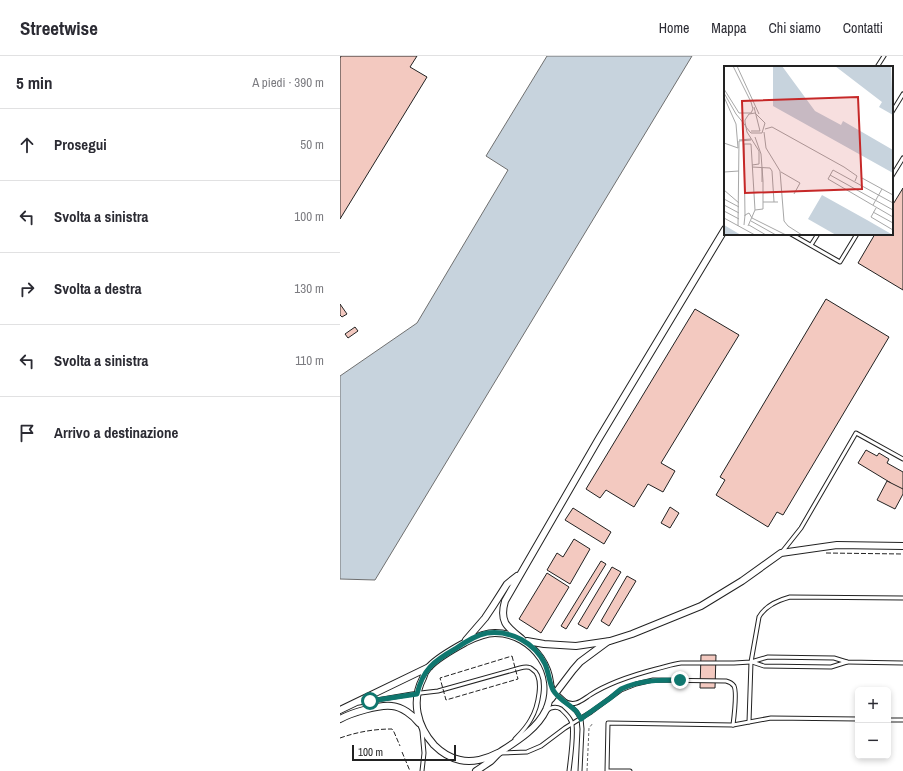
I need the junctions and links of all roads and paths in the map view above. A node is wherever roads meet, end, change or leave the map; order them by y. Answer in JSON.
{"nodes":[{"id":1,"x":884,"y":56,"type":"edge"},
{"id":2,"x":878,"y":66,"type":"edge"},
{"id":3,"x":903,"y":94,"type":"edge"},
{"id":4,"x":893,"y":110,"type":"edge"},
{"id":5,"x":903,"y":158,"type":"edge"},
{"id":6,"x":893,"y":174,"type":"edge"},
{"id":7,"x":724,"y":231,"type":"edge"},
{"id":8,"x":793,"y":235,"type":"edge"},
{"id":9,"x":817,"y":235,"type":"edge"},
{"id":10,"x":856,"y":235,"type":"edge"},
{"id":11,"x":811,"y":245,"type":"junction"},
{"id":12,"x":903,"y":459,"type":"edge"},
{"id":13,"x":903,"y":546,"type":"edge"},
{"id":14,"x":781,"y":553,"type":"junction"},
{"id":15,"x":520,"y":574,"type":"junction"},
{"id":16,"x":903,"y":598,"type":"edge"},
{"id":17,"x":524,"y":640,"type":"junction"},
{"id":18,"x":610,"y":641,"type":"junction"},
{"id":19,"x":463,"y":644,"type":"junction"},
{"id":20,"x":751,"y":662,"type":"junction"},
{"id":21,"x":847,"y":662,"type":"junction"},
{"id":22,"x":903,"y":663,"type":"edge"},
{"id":23,"x":429,"y":667,"type":"junction"},
{"id":24,"x":550,"y":679,"type":"junction"},
{"id":25,"x":555,"y":692,"type":"junction"},
{"id":26,"x":417,"y":694,"type":"junction"},
{"id":27,"x":564,"y":701,"type":"junction"},
{"id":28,"x":549,"y":702,"type":"junction"},
{"id":29,"x":352,"y":705,"type":"junction"},
{"id":30,"x":340,"y":710,"type":"edge"},
{"id":31,"x":544,"y":715,"type":"junction"},
{"id":32,"x":340,"y":719,"type":"edge"},
{"id":33,"x":581,"y":719,"type":"junction"},
{"id":34,"x":855,"y":719,"type":"edge"},
{"id":35,"x":891,"y":720,"type":"edge"},
{"id":36,"x":903,"y":720,"type":"edge"},
{"id":37,"x":749,"y":722,"type":"junction"},
{"id":38,"x":593,"y":723,"type":"dead end"},
{"id":39,"x":572,"y":724,"type":"junction"},
{"id":40,"x":733,"y":725,"type":"junction"},
{"id":41,"x":421,"y":726,"type":"junction"},
{"id":42,"x":505,"y":749,"type":"junction"},
{"id":43,"x":498,"y":753,"type":"junction"},
{"id":44,"x":422,"y":771,"type":"edge"},
{"id":45,"x":476,"y":771,"type":"edge"},
{"id":46,"x":569,"y":771,"type":"edge"},
{"id":47,"x":580,"y":771,"type":"edge"},
{"id":48,"x":587,"y":771,"type":"edge"},
{"id":49,"x":630,"y":771,"type":"edge"}],
"edges":[{"from":1,"to":2,"type":"lane"},
{"from":3,"to":4,"type":"lane"},
{"from":5,"to":6,"type":"lane"},
{"from":7,"to":15,"type":"street"},
{"from":8,"to":11,"type":"lane"},
{"from":9,"to":11,"type":"lane"},
{"from":10,"to":11,"type":"lane"},
{"from":12,"to":14,"type":"lane"},
{"from":13,"to":14,"type":"street"},
{"from":14,"to":18,"type":"street"},
{"from":15,"to":17,"type":"street"},
{"from":15,"to":19,"type":"street"},
{"from":16,"to":20,"type":"lane"},
{"from":17,"to":18,"type":"street"},
{"from":17,"to":19,"type":"street"},
{"from":17,"to":24,"type":"street"},
{"from":18,"to":25,"type":"street"},
{"from":19,"to":23,"type":"street"},
{"from":20,"to":21,"type":"lane"},
{"from":20,"to":21,"type":"lane"},
{"from":20,"to":27,"type":"lane"},
{"from":20,"to":37,"type":"lane"},
{"from":21,"to":22,"type":"lane"},
{"from":23,"to":26,"type":"street"},
{"from":23,"to":29,"type":"street"},
{"from":24,"to":25,"type":"lane"},
{"from":24,"to":28,"type":"street"},
{"from":25,"to":27,"type":"lane"},
{"from":25,"to":28,"type":"street"},
{"from":26,"to":29,"type":"lane"},
{"from":26,"to":41,"type":"street"},
{"from":26,"to":42,"type":"lane"},
{"from":27,"to":33,"type":"lane"},
{"from":28,"to":31,"type":"street"},
{"from":29,"to":30,"type":"street"},
{"from":31,"to":39,"type":"lane"},
{"from":31,"to":42,"type":"street"},
{"from":32,"to":41,"type":"street"},
{"from":33,"to":39,"type":"lane"},
{"from":33,"to":40,"type":"lane"},
{"from":33,"to":47,"type":"lane"},
{"from":34,"to":37,"type":"lane"},
{"from":35,"to":36,"type":"lane"},
{"from":37,"to":40,"type":"lane"},
{"from":38,"to":48,"type":"path"},
{"from":39,"to":43,"type":"lane"},
{"from":39,"to":46,"type":"lane"},
{"from":40,"to":49,"type":"lane"},
{"from":41,"to":43,"type":"street"},
{"from":41,"to":44,"type":"lane"},
{"from":42,"to":43,"type":"street"},
{"from":43,"to":45,"type":"street"}]}
